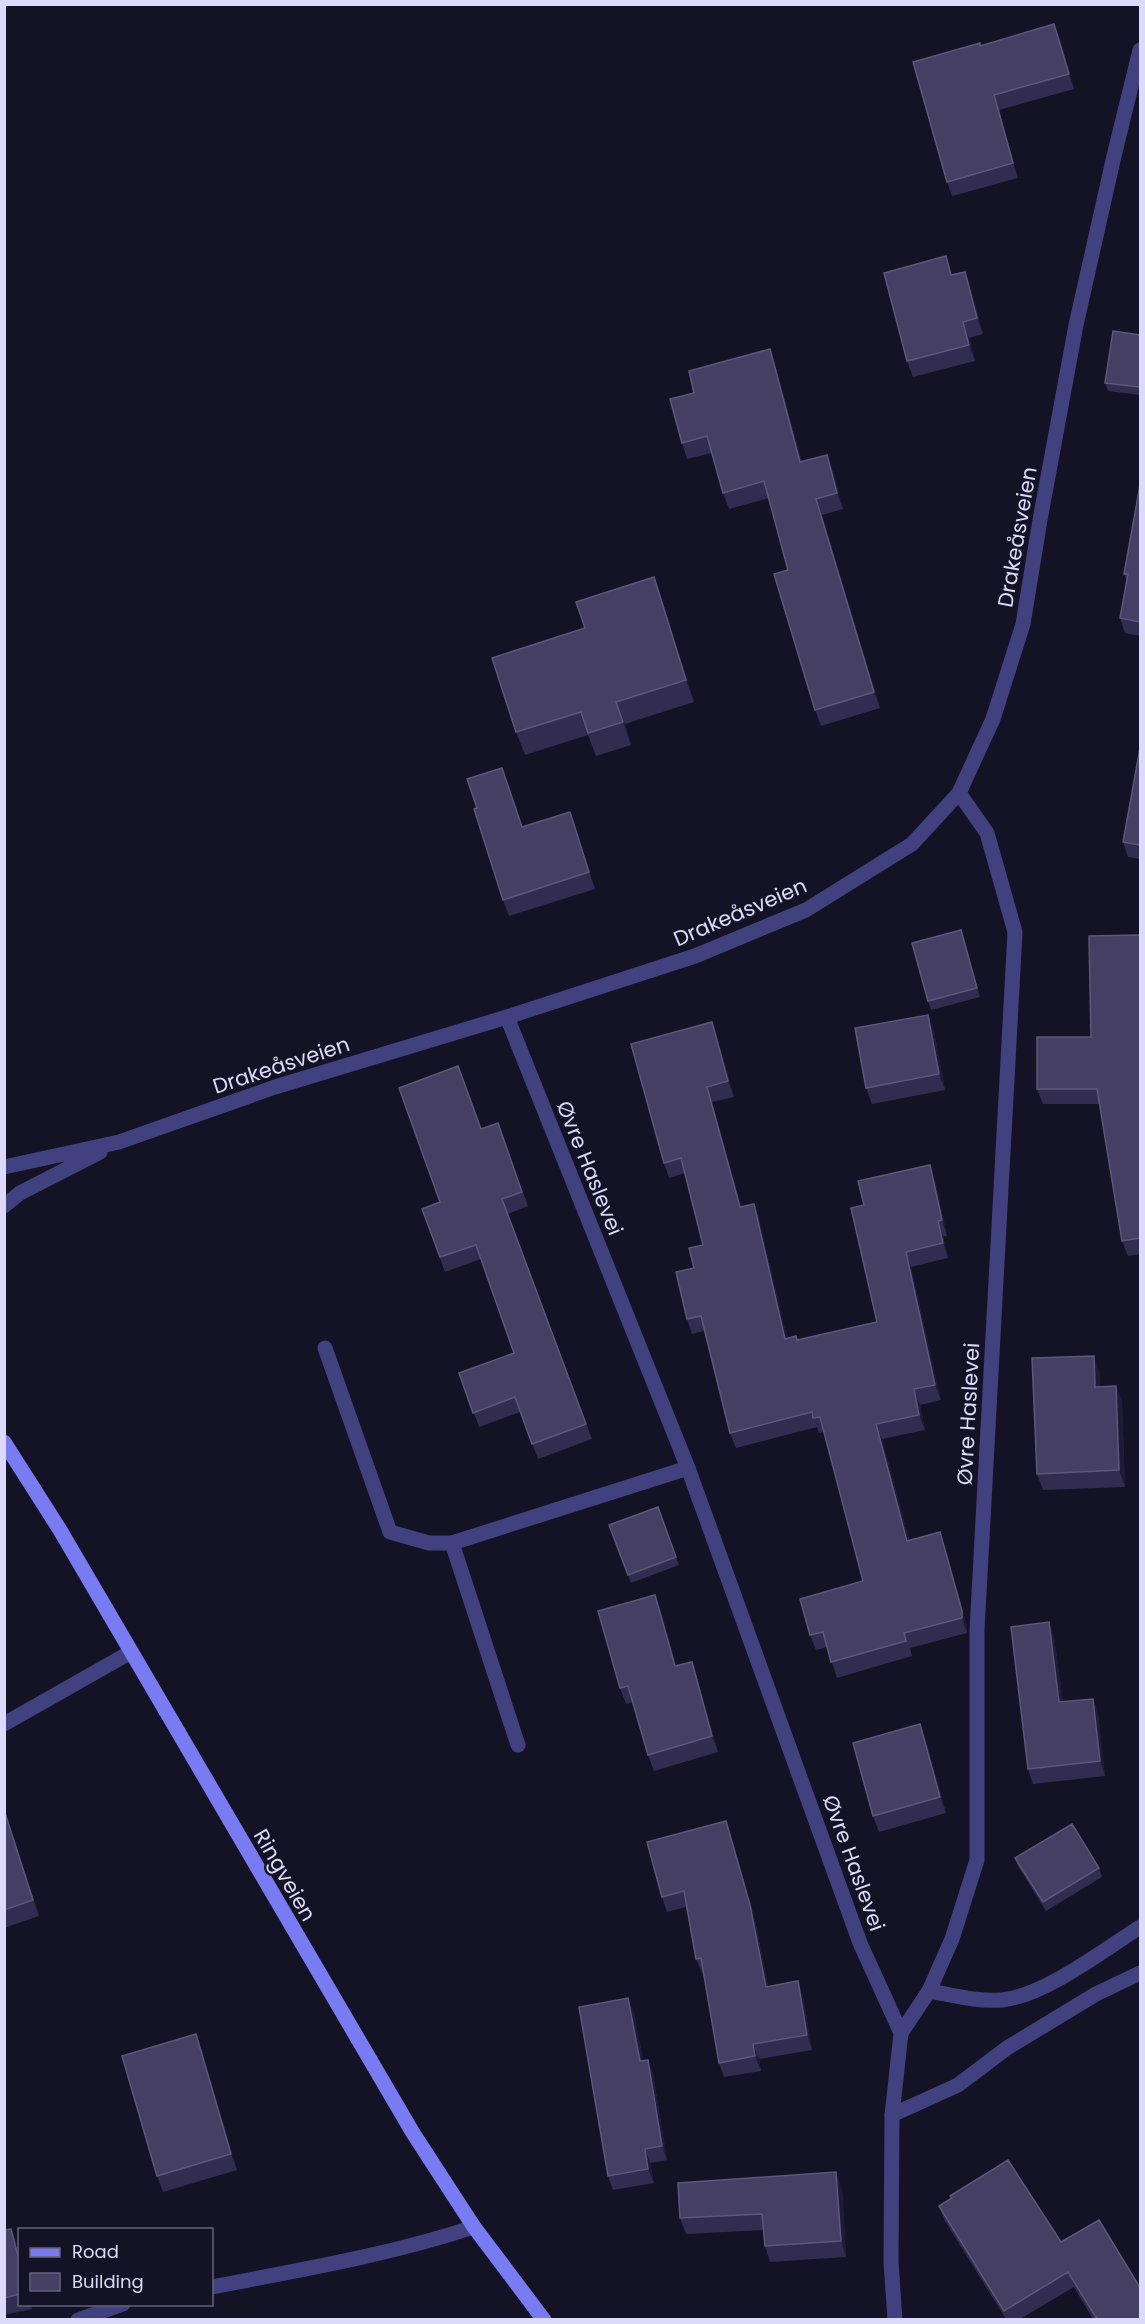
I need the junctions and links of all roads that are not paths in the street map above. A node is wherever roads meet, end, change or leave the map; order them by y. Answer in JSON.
{"nodes":[{"id":1,"x":1140,"y":50,"type":"edge"},
{"id":2,"x":959,"y":794,"type":"junction"},
{"id":3,"x":507,"y":1017,"type":"junction"},
{"id":4,"x":119,"y":1142,"type":"junction"},
{"id":5,"x":4,"y":1167,"type":"edge"},
{"id":6,"x":4,"y":1206,"type":"edge"},
{"id":7,"x":325,"y":1348,"type":"dead end"},
{"id":8,"x":4,"y":1442,"type":"edge"},
{"id":9,"x":688,"y":1468,"type":"junction"},
{"id":10,"x":452,"y":1544,"type":"junction"},
{"id":11,"x":130,"y":1652,"type":"junction"},
{"id":12,"x":4,"y":1724,"type":"edge"},
{"id":13,"x":518,"y":1745,"type":"dead end"},
{"id":14,"x":1140,"y":1928,"type":"edge"},
{"id":15,"x":1140,"y":1973,"type":"edge"},
{"id":16,"x":929,"y":1991,"type":"junction"},
{"id":17,"x":901,"y":2033,"type":"junction"},
{"id":18,"x":892,"y":2115,"type":"junction"},
{"id":19,"x":474,"y":2227,"type":"junction"},
{"id":20,"x":213,"y":2287,"type":"edge"},
{"id":21,"x":117,"y":2306,"type":"edge"},
{"id":22,"x":78,"y":2319,"type":"edge"},
{"id":23,"x":544,"y":2319,"type":"edge"},
{"id":24,"x":895,"y":2319,"type":"edge"}],
"edges":[{"from":1,"to":2,"type":"street","name":"Drakeåsveien"},
{"from":2,"to":3,"type":"street","name":"Drakeåsveien"},
{"from":2,"to":16,"type":"street","name":"Øvre Haslevei"},
{"from":3,"to":4,"type":"street","name":"Drakeåsveien"},
{"from":3,"to":9,"type":"street","name":"Øvre Haslevei"},
{"from":4,"to":5,"type":"street","name":"Drakeåsveien"},
{"from":4,"to":6,"type":"street","name":"Drakeåsveien"},
{"from":7,"to":10,"type":"street"},
{"from":8,"to":11,"type":"main road","name":"Ringveien"},
{"from":9,"to":10,"type":"street"},
{"from":9,"to":17,"type":"street","name":"Øvre Haslevei"},
{"from":10,"to":13,"type":"street"},
{"from":11,"to":12,"type":"street"},
{"from":11,"to":19,"type":"main road","name":"Ringveien"},
{"from":14,"to":16,"type":"street"},
{"from":15,"to":18,"type":"street"},
{"from":16,"to":17,"type":"street","name":"Øvre Haslevei"},
{"from":17,"to":18,"type":"street","name":"Øvre Haslevei"},
{"from":18,"to":24,"type":"street","name":"Øvre Haslevei"},
{"from":19,"to":20,"type":"street"},
{"from":19,"to":23,"type":"main road","name":"Ringveien"},
{"from":21,"to":22,"type":"street"}]}
